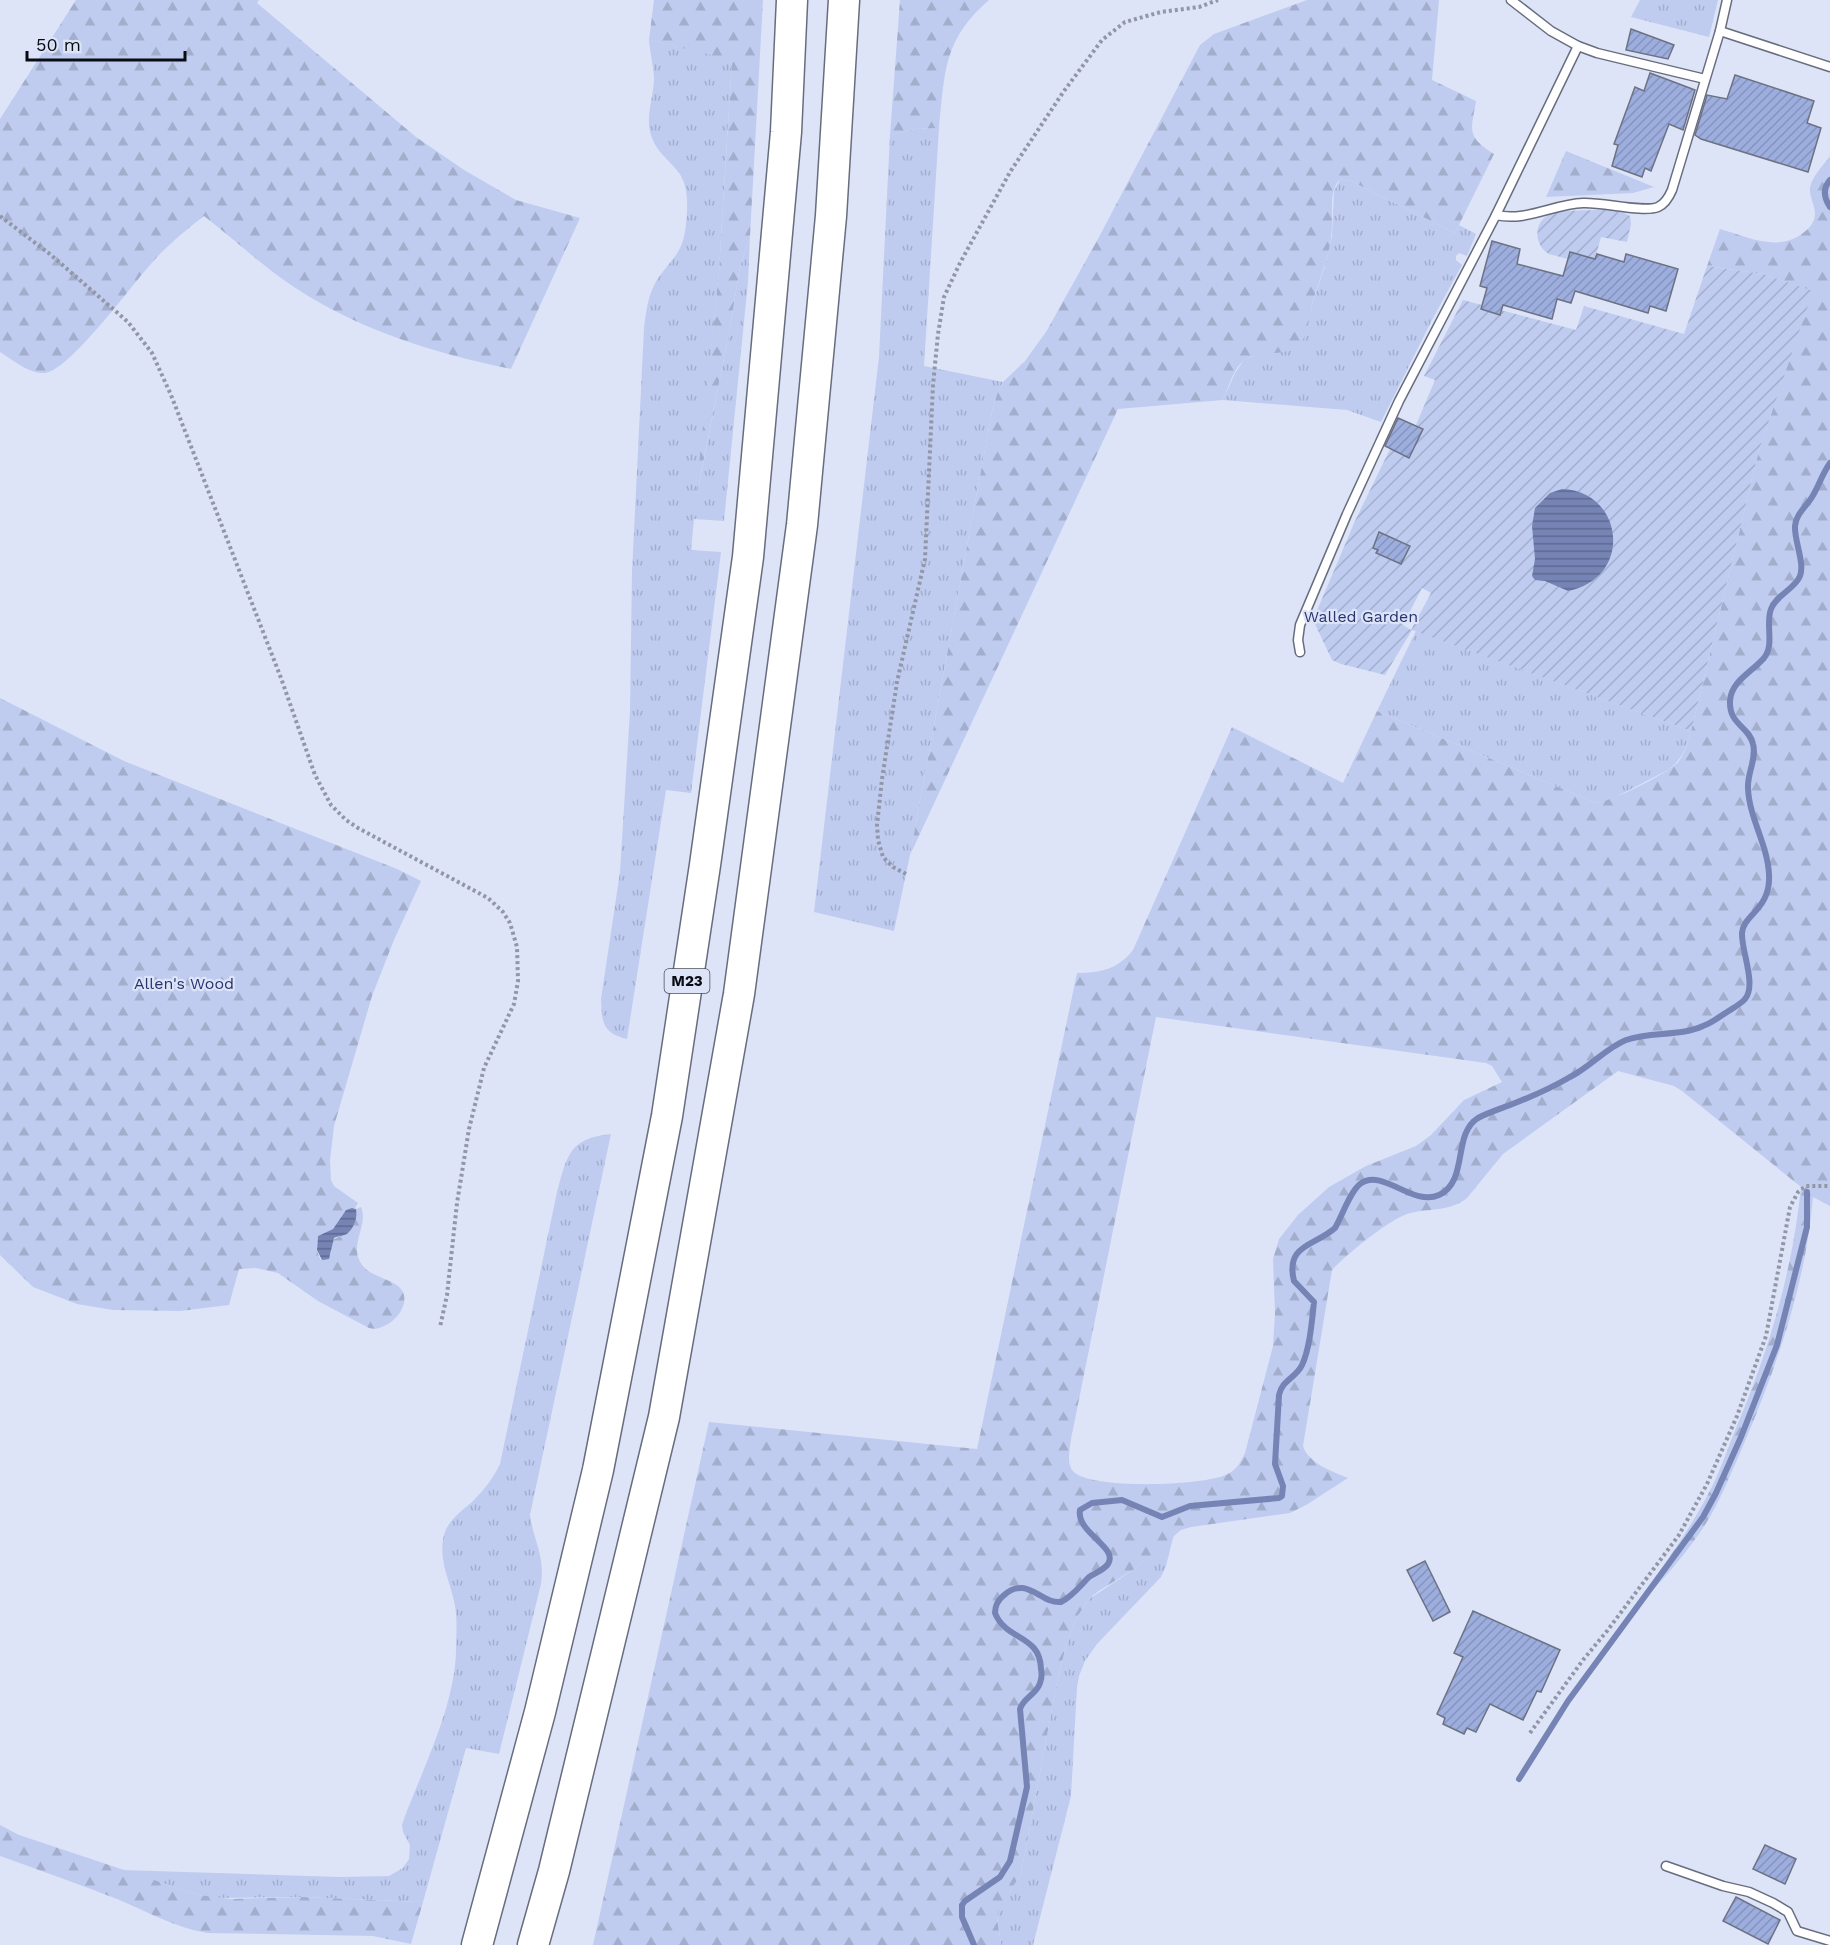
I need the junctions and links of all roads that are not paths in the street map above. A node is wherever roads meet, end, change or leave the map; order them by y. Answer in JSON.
{"nodes":[{"id":1,"x":792,"y":0,"type":"edge"},
{"id":2,"x":844,"y":0,"type":"edge"},
{"id":3,"x":1511,"y":0,"type":"edge"},
{"id":4,"x":1727,"y":0,"type":"edge"},
{"id":5,"x":1720,"y":31,"type":"junction"},
{"id":6,"x":1578,"y":46,"type":"junction"},
{"id":7,"x":1830,"y":67,"type":"edge"},
{"id":8,"x":1705,"y":79,"type":"junction"},
{"id":9,"x":1496,"y":215,"type":"junction"},
{"id":10,"x":1300,"y":652,"type":"dead end"},
{"id":11,"x":1666,"y":1866,"type":"dead end"},
{"id":12,"x":1830,"y":1941,"type":"edge"},
{"id":13,"x":477,"y":1945,"type":"edge"},
{"id":14,"x":533,"y":1945,"type":"edge"}],
"edges":[{"from":1,"to":13,"type":"highway","number":"M23"},
{"from":2,"to":14,"type":"highway"},
{"from":3,"to":6,"type":"lane"},
{"from":4,"to":5,"type":"lane"},
{"from":5,"to":7,"type":"lane"},
{"from":5,"to":8,"type":"lane"},
{"from":6,"to":8,"type":"lane"},
{"from":6,"to":9,"type":"lane"},
{"from":8,"to":9,"type":"lane"},
{"from":9,"to":10,"type":"lane"},
{"from":11,"to":12,"type":"lane"}]}
